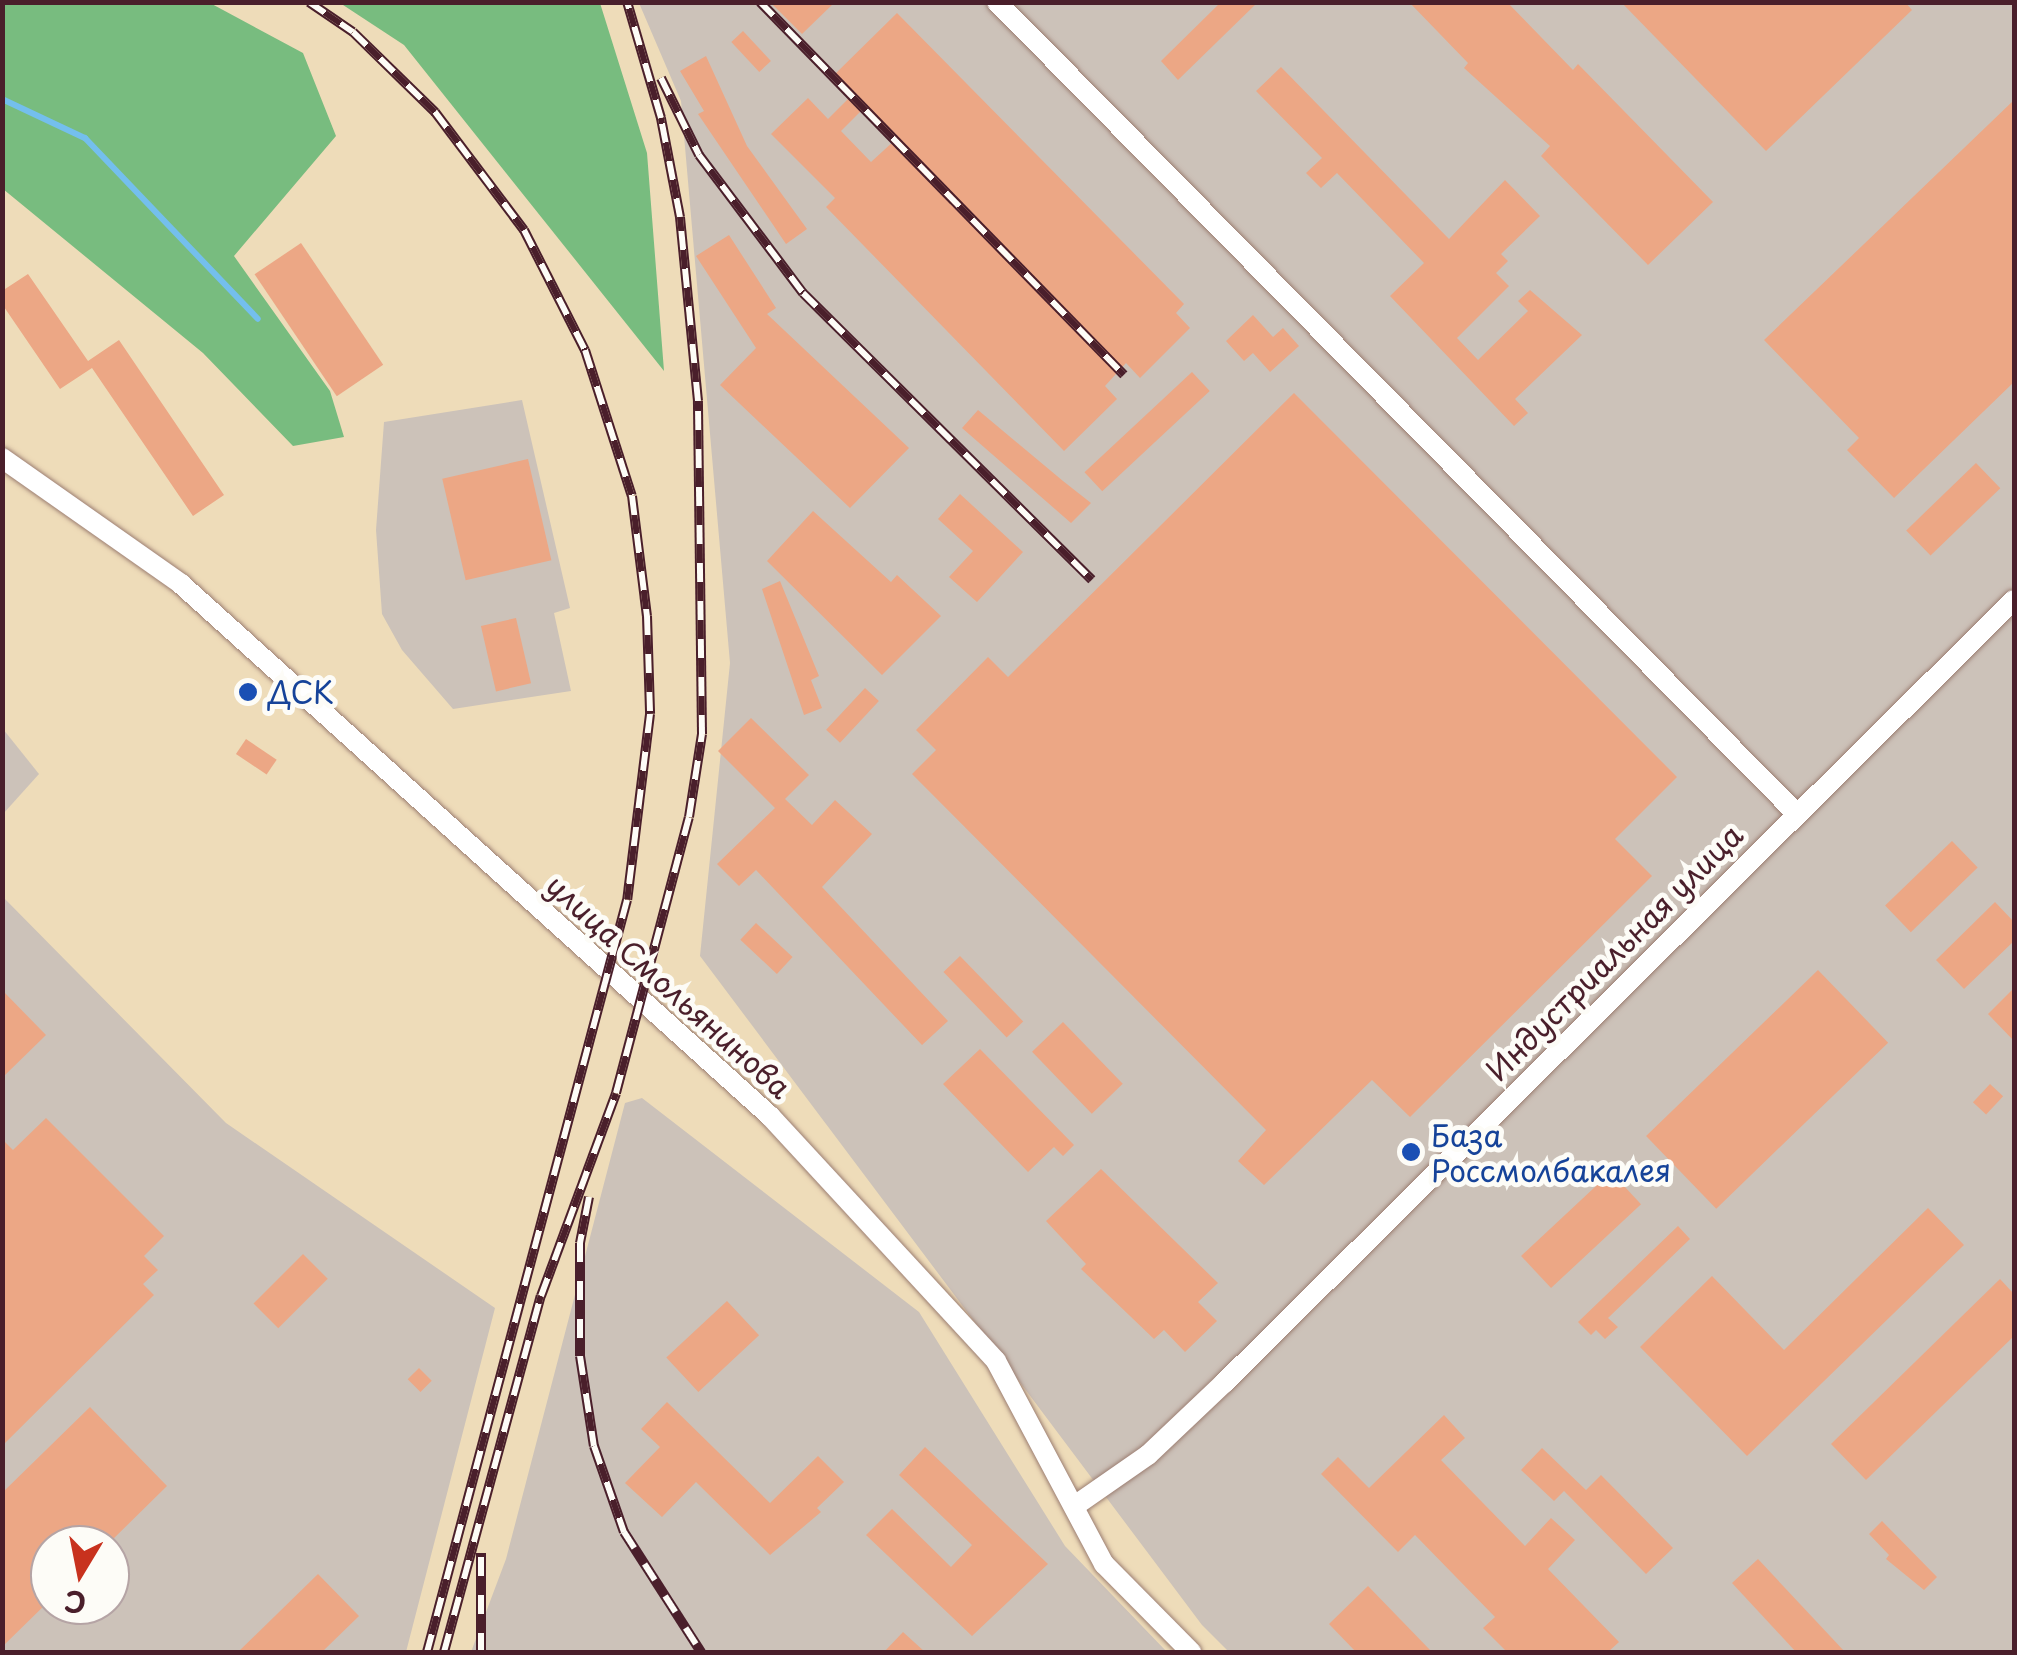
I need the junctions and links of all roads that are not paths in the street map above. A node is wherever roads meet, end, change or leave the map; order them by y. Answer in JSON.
{"nodes":[{"id":1,"x":997,"y":2,"type":"edge"},
{"id":2,"x":2,"y":458,"type":"edge"},
{"id":3,"x":2014,"y":600,"type":"edge"},
{"id":4,"x":1797,"y":814,"type":"junction"},
{"id":5,"x":1076,"y":1504,"type":"junction"},
{"id":6,"x":1191,"y":1652,"type":"edge"}],
"edges":[{"from":1,"to":4,"type":"street"},
{"from":2,"to":5,"type":"street","name":"улица Смольянинова"},
{"from":3,"to":4,"type":"street","name":"Индустриальная улица"},
{"from":4,"to":5,"type":"street","name":"Индустриальная улица"},
{"from":5,"to":6,"type":"street","name":"улица Смольянинова"}]}
